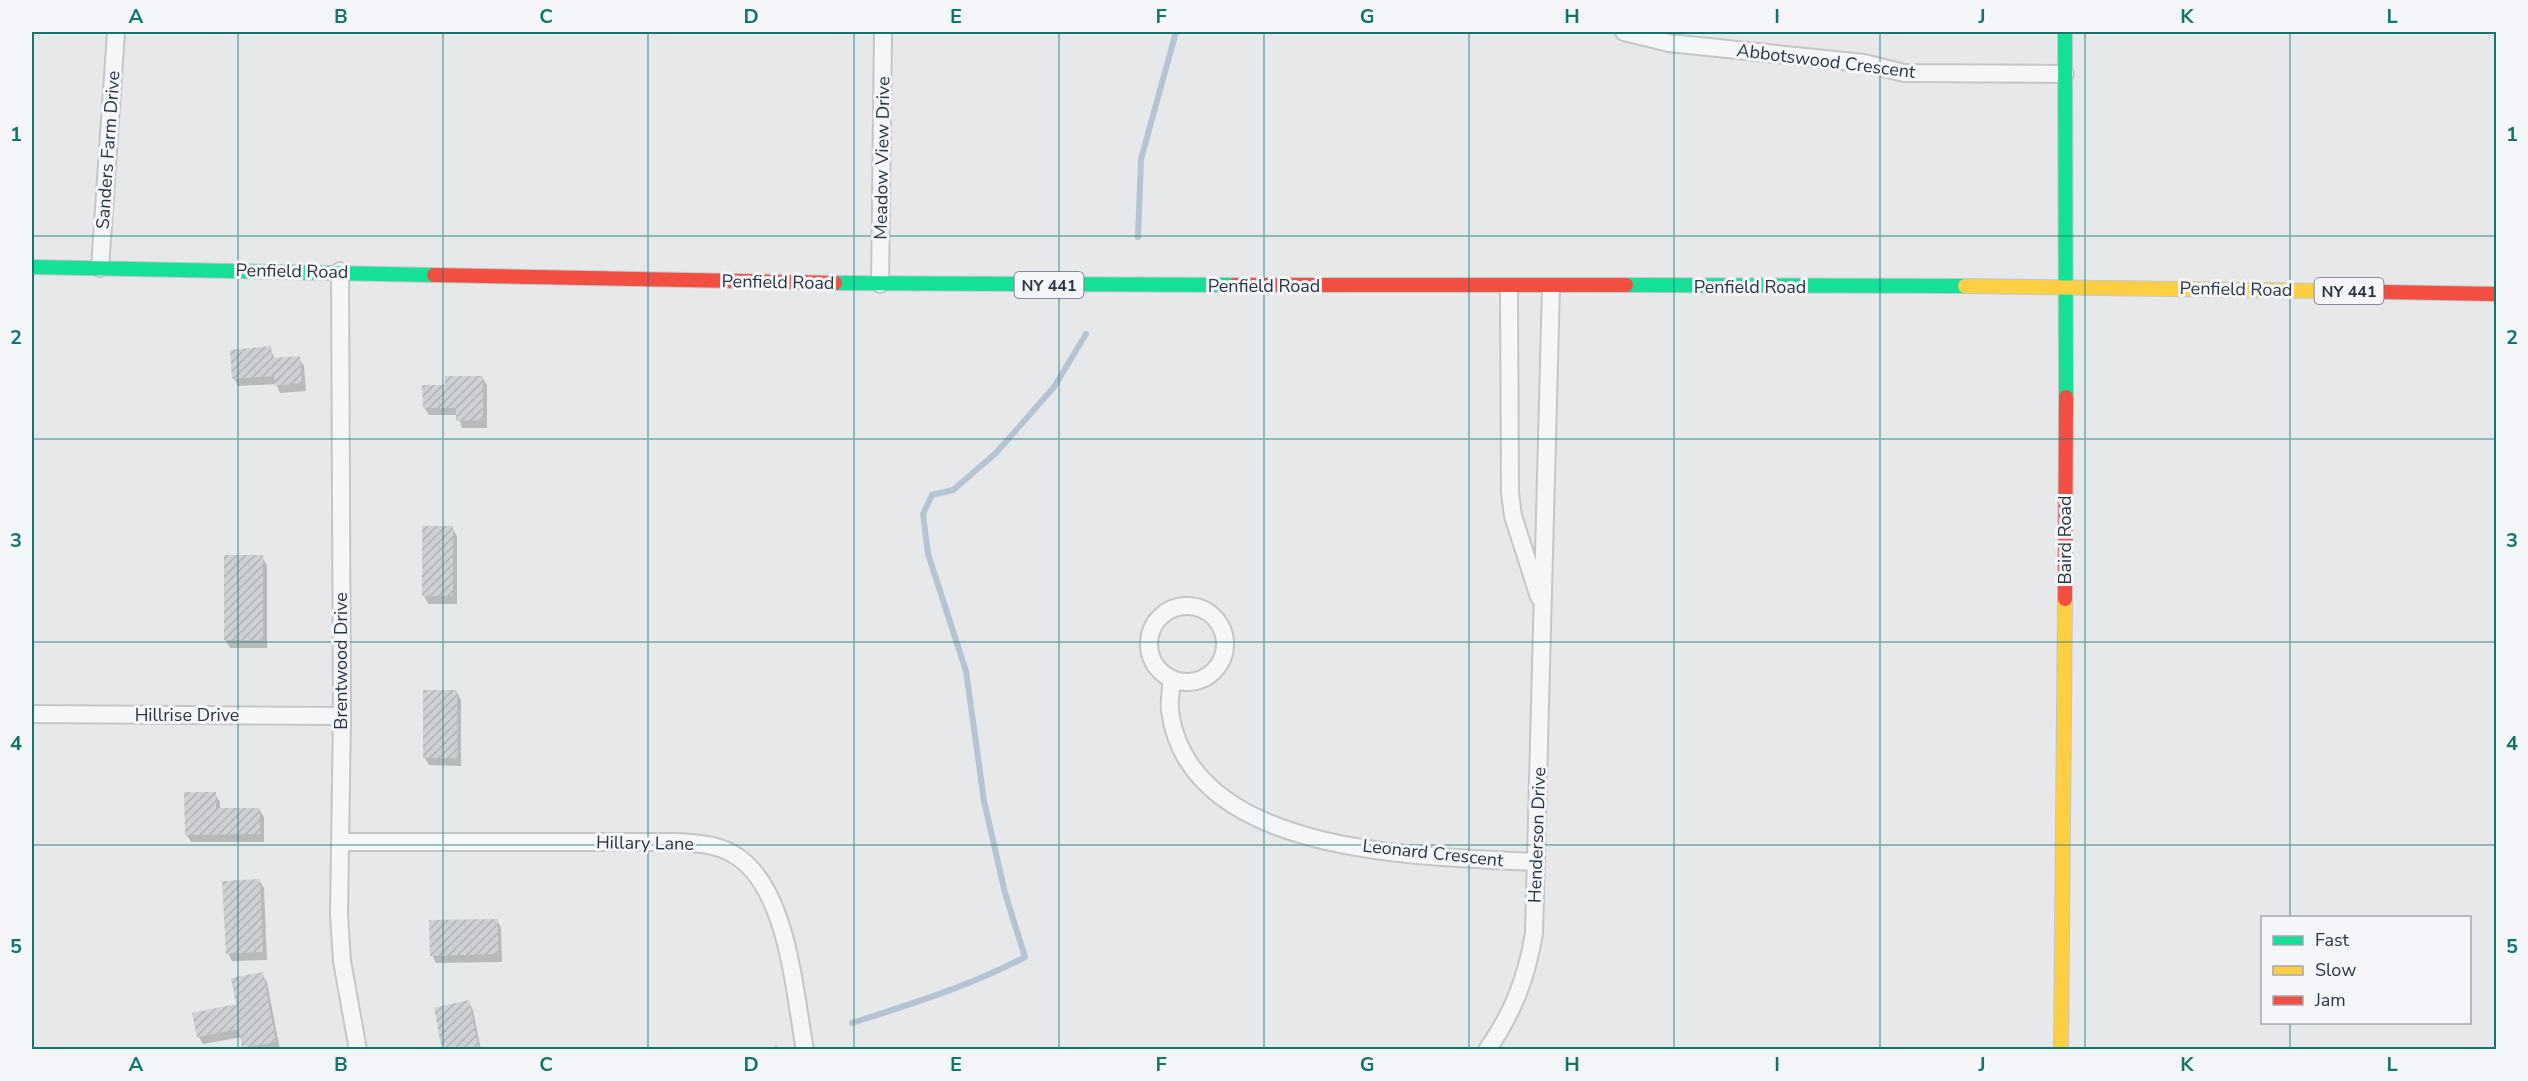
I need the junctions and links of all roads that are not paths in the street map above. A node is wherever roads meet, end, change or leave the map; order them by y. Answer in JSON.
{"nodes":[{"id":1,"x":116,"y":32,"type":"edge"},
{"id":2,"x":883,"y":32,"type":"edge"},
{"id":3,"x":1624,"y":32,"type":"edge"},
{"id":4,"x":2065,"y":32,"type":"edge"},
{"id":5,"x":2065,"y":74,"type":"junction"},
{"id":6,"x":32,"y":267,"type":"edge"},
{"id":7,"x":100,"y":268,"type":"junction"},
{"id":8,"x":340,"y":271,"type":"junction"},
{"id":9,"x":880,"y":284,"type":"junction"},
{"id":10,"x":2067,"y":286,"type":"junction"},
{"id":11,"x":1509,"y":287,"type":"junction"},
{"id":12,"x":1551,"y":287,"type":"junction"},
{"id":13,"x":2496,"y":294,"type":"edge"},
{"id":14,"x":1543,"y":609,"type":"junction"},
{"id":15,"x":1172,"y":679,"type":"junction"},
{"id":16,"x":32,"y":714,"type":"edge"},
{"id":17,"x":342,"y":716,"type":"junction"},
{"id":18,"x":340,"y":842,"type":"junction"},
{"id":19,"x":1536,"y":862,"type":"junction"},
{"id":20,"x":358,"y":1050,"type":"edge"},
{"id":21,"x":805,"y":1050,"type":"edge"},
{"id":22,"x":1487,"y":1050,"type":"edge"},
{"id":23,"x":2061,"y":1050,"type":"edge"}],
"edges":[{"from":1,"to":7,"type":"street","name":"Sanders Farm Drive"},
{"from":2,"to":9,"type":"street","name":"Meadow View Drive"},
{"from":3,"to":5,"type":"street","name":"Abbotswood Crescent"},
{"from":4,"to":5,"type":"main road","name":"Baird Road"},
{"from":5,"to":10,"type":"main road","name":"Baird Road"},
{"from":6,"to":7,"type":"main road","name":"Penfield Road","number":"NY 441"},
{"from":7,"to":8,"type":"main road","name":"Penfield Road","number":"NY 441"},
{"from":8,"to":9,"type":"main road","name":"Penfield Road","number":"NY 441"},
{"from":8,"to":17,"type":"street","name":"Brentwood Drive"},
{"from":9,"to":11,"type":"main road","name":"Penfield Road","number":"NY 441"},
{"from":10,"to":12,"type":"main road","name":"Penfield Road","number":"NY 441"},
{"from":10,"to":13,"type":"main road","name":"Penfield Road","number":"NY 441"},
{"from":10,"to":23,"type":"main road","name":"Baird Road"},
{"from":11,"to":12,"type":"main road","name":"Penfield Road","number":"NY 441"},
{"from":11,"to":14,"type":"street","name":"Henderson Drive"},
{"from":12,"to":14,"type":"street","name":"Henderson Drive"},
{"from":14,"to":19,"type":"street","name":"Henderson Drive"},
{"from":15,"to":15,"type":"street"},
{"from":15,"to":19,"type":"street","name":"Leonard Crescent"},
{"from":16,"to":17,"type":"street","name":"Hillrise Drive"},
{"from":17,"to":18,"type":"street","name":"Brentwood Drive"},
{"from":18,"to":20,"type":"street","name":"Brentwood Drive"},
{"from":18,"to":21,"type":"street","name":"Hillary Lane"},
{"from":19,"to":22,"type":"street","name":"Henderson Drive"}]}
